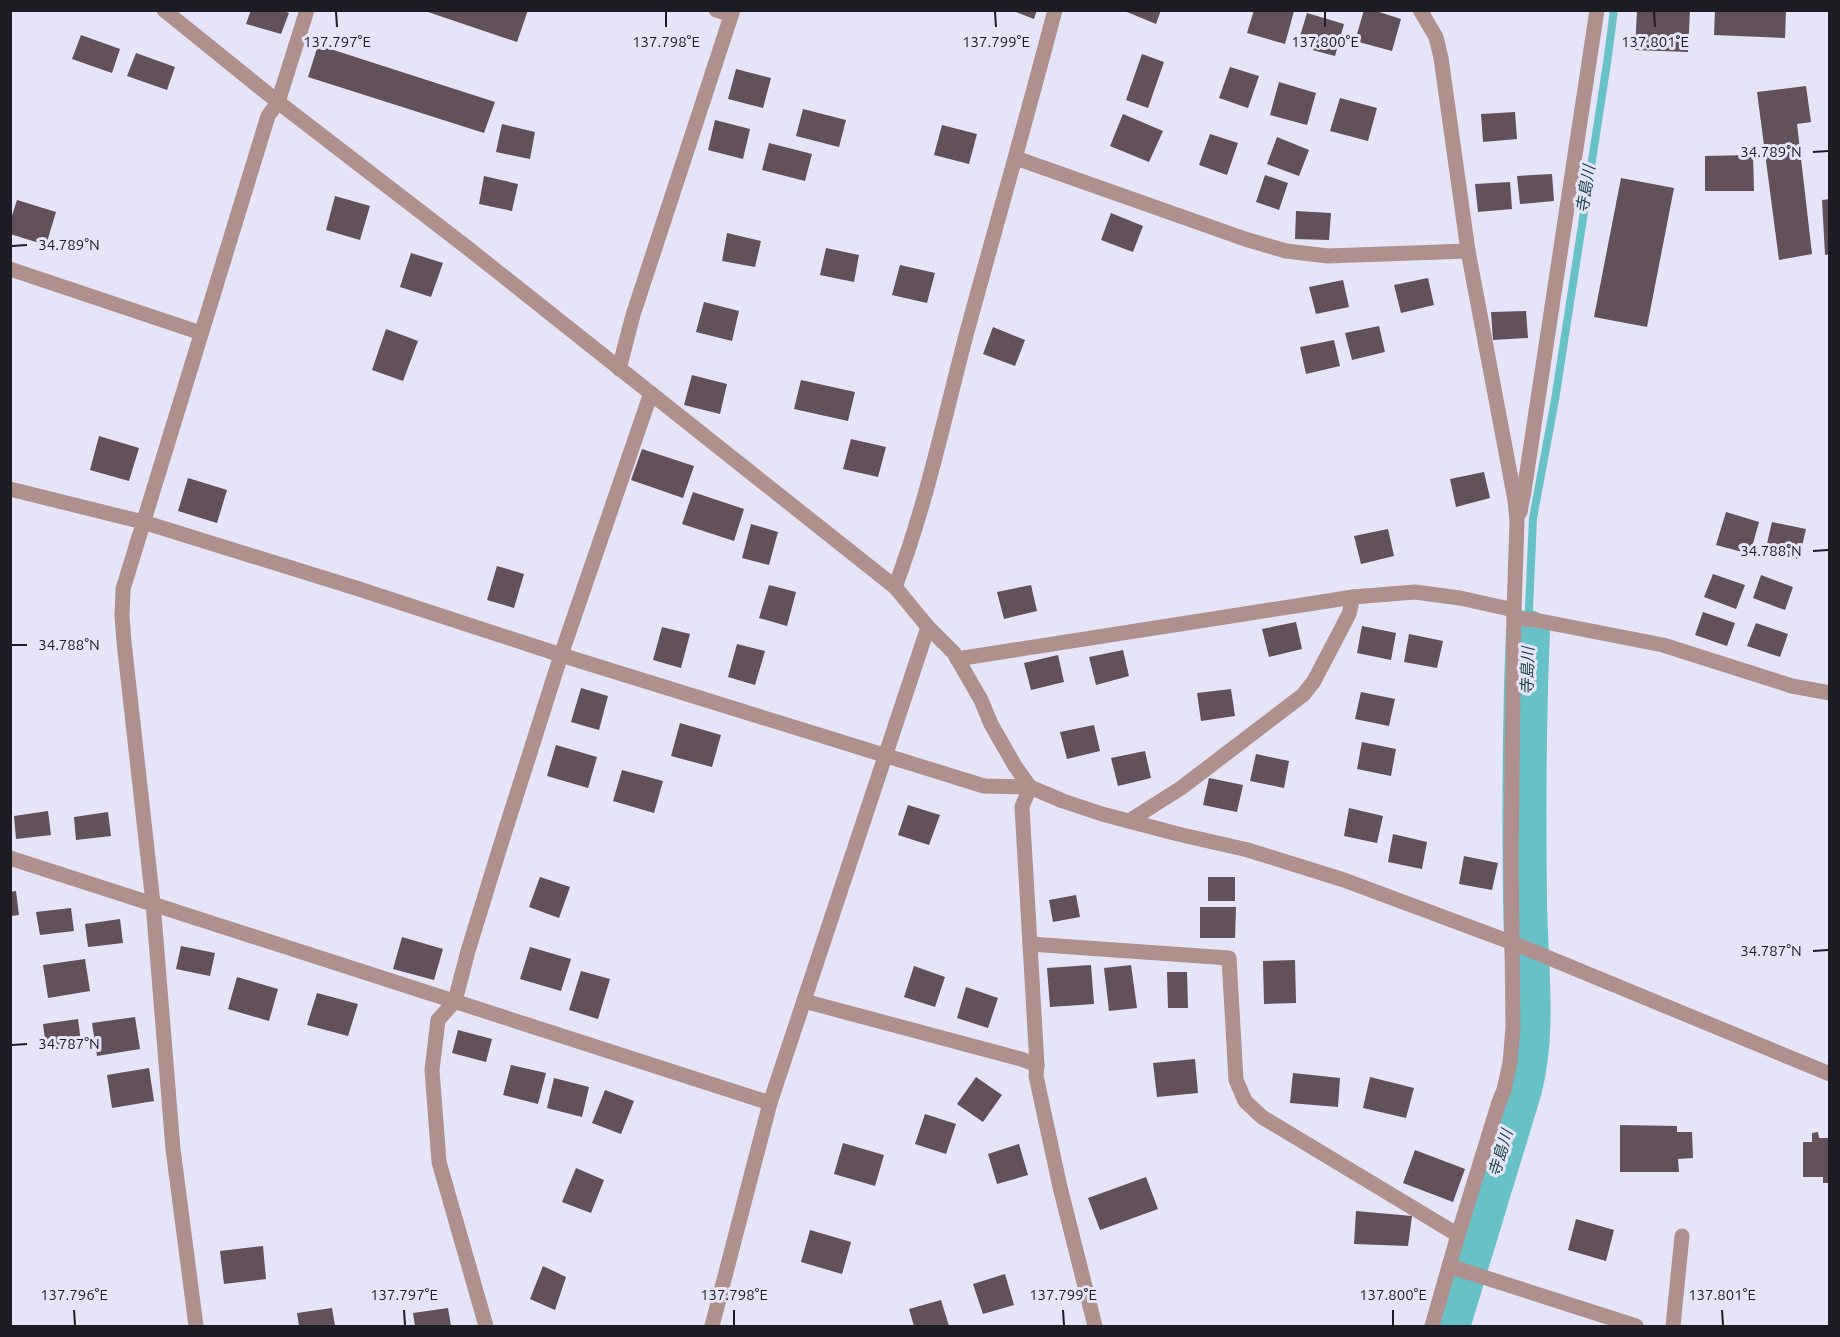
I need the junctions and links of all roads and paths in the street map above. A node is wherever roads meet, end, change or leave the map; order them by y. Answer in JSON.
{"nodes":[{"id":1,"x":164,"y":10,"type":"edge"},
{"id":2,"x":307,"y":10,"type":"edge"},
{"id":3,"x":716,"y":10,"type":"edge"},
{"id":4,"x":1055,"y":10,"type":"edge"},
{"id":5,"x":1420,"y":10,"type":"edge"},
{"id":6,"x":1597,"y":10,"type":"edge"},
{"id":7,"x":732,"y":13,"type":"edge"},
{"id":8,"x":278,"y":102,"type":"junction"},
{"id":9,"x":1016,"y":158,"type":"junction"},
{"id":10,"x":1468,"y":251,"type":"junction"},
{"id":11,"x":10,"y":269,"type":"edge"},
{"id":12,"x":201,"y":333,"type":"junction"},
{"id":13,"x":619,"y":369,"type":"junction"},
{"id":14,"x":651,"y":393,"type":"junction"},
{"id":15,"x":10,"y":489,"type":"edge"},
{"id":16,"x":1517,"y":521,"type":"junction"},
{"id":17,"x":142,"y":522,"type":"junction"},
{"id":18,"x":895,"y":587,"type":"junction"},
{"id":19,"x":1353,"y":597,"type":"junction"},
{"id":20,"x":1521,"y":616,"type":"junction"},
{"id":21,"x":928,"y":627,"type":"junction"},
{"id":22,"x":561,"y":655,"type":"junction"},
{"id":23,"x":957,"y":659,"type":"junction"},
{"id":24,"x":1830,"y":693,"type":"edge"},
{"id":25,"x":885,"y":756,"type":"junction"},
{"id":26,"x":1030,"y":787,"type":"junction"},
{"id":27,"x":1129,"y":821,"type":"junction"},
{"id":28,"x":10,"y":858,"type":"edge"},
{"id":29,"x":153,"y":903,"type":"junction"},
{"id":30,"x":1030,"y":944,"type":"junction"},
{"id":31,"x":1521,"y":946,"type":"junction"},
{"id":32,"x":455,"y":1000,"type":"junction"},
{"id":33,"x":804,"y":1001,"type":"junction"},
{"id":34,"x":1037,"y":1065,"type":"junction"},
{"id":35,"x":1830,"y":1074,"type":"edge"},
{"id":36,"x":770,"y":1103,"type":"junction"},
{"id":37,"x":1458,"y":1235,"type":"junction"},
{"id":38,"x":1682,"y":1236,"type":"dead end"},
{"id":39,"x":1459,"y":1269,"type":"junction"},
{"id":40,"x":1094,"y":1322,"type":"edge"},
{"id":41,"x":196,"y":1326,"type":"edge"},
{"id":42,"x":486,"y":1326,"type":"edge"},
{"id":43,"x":712,"y":1326,"type":"edge"},
{"id":44,"x":1078,"y":1326,"type":"edge"},
{"id":45,"x":1432,"y":1326,"type":"edge"},
{"id":46,"x":1636,"y":1326,"type":"edge"},
{"id":47,"x":1673,"y":1326,"type":"edge"}],
"edges":[{"from":1,"to":8,"type":"street"},
{"from":2,"to":8,"type":"street"},
{"from":3,"to":7,"type":"street"},
{"from":4,"to":9,"type":"street"},
{"from":5,"to":10,"type":"street"},
{"from":6,"to":16,"type":"street"},
{"from":7,"to":13,"type":"street"},
{"from":8,"to":12,"type":"street"},
{"from":8,"to":13,"type":"street"},
{"from":9,"to":10,"type":"street"},
{"from":9,"to":18,"type":"street"},
{"from":10,"to":16,"type":"street"},
{"from":11,"to":12,"type":"street"},
{"from":12,"to":17,"type":"street"},
{"from":13,"to":14,"type":"street"},
{"from":14,"to":18,"type":"street"},
{"from":14,"to":22,"type":"street"},
{"from":15,"to":17,"type":"street"},
{"from":16,"to":20,"type":"street"},
{"from":17,"to":22,"type":"street"},
{"from":17,"to":29,"type":"street"},
{"from":18,"to":21,"type":"street"},
{"from":19,"to":20,"type":"street"},
{"from":19,"to":23,"type":"street"},
{"from":19,"to":27,"type":"street"},
{"from":20,"to":24,"type":"street"},
{"from":20,"to":31,"type":"street"},
{"from":21,"to":23,"type":"street"},
{"from":21,"to":25,"type":"street"},
{"from":22,"to":25,"type":"street"},
{"from":22,"to":32,"type":"street"},
{"from":23,"to":26,"type":"street"},
{"from":25,"to":26,"type":"street"},
{"from":25,"to":33,"type":"street"},
{"from":26,"to":27,"type":"street"},
{"from":26,"to":30,"type":"street"},
{"from":27,"to":31,"type":"street"},
{"from":28,"to":29,"type":"street"},
{"from":29,"to":32,"type":"street"},
{"from":29,"to":41,"type":"street"},
{"from":30,"to":34,"type":"street"},
{"from":30,"to":37,"type":"street"},
{"from":31,"to":35,"type":"street"},
{"from":31,"to":37,"type":"street"},
{"from":32,"to":36,"type":"street"},
{"from":32,"to":42,"type":"street"},
{"from":33,"to":34,"type":"street"},
{"from":33,"to":36,"type":"street"},
{"from":34,"to":40,"type":"street"},
{"from":36,"to":43,"type":"street"},
{"from":37,"to":39,"type":"street"},
{"from":38,"to":47,"type":"street"},
{"from":39,"to":45,"type":"street"},
{"from":39,"to":46,"type":"street"},
{"from":40,"to":44,"type":"street"}]}
